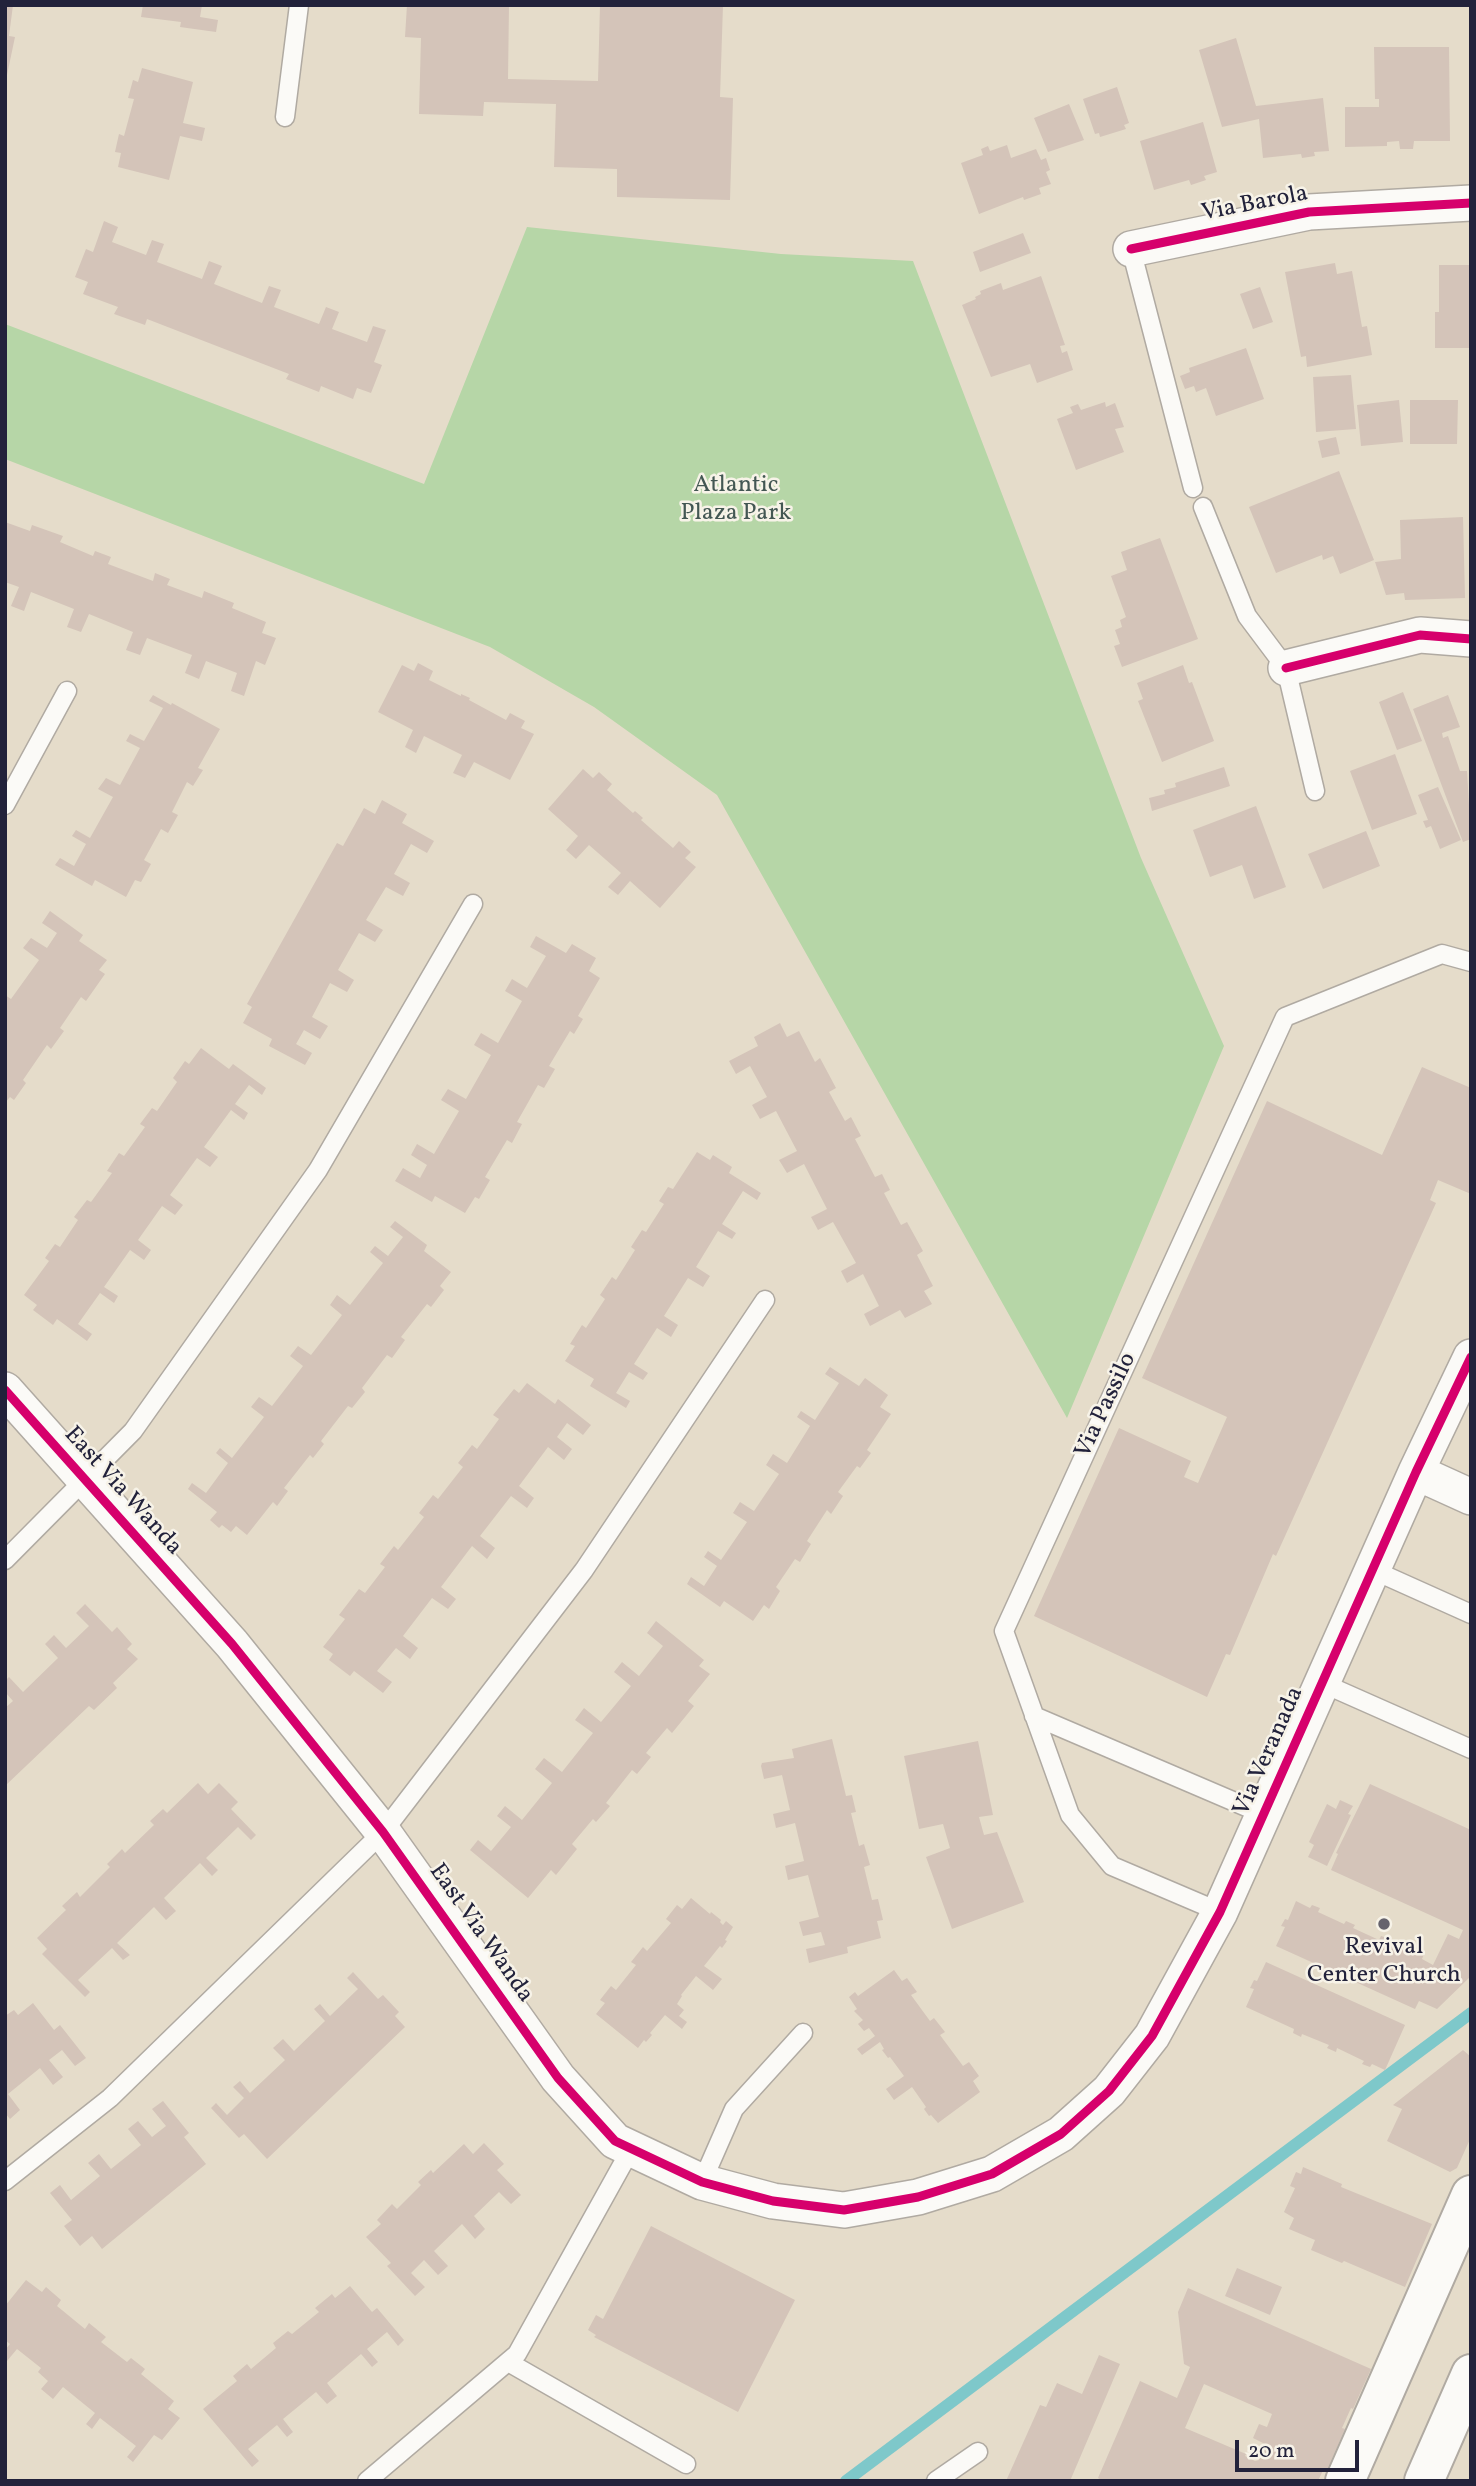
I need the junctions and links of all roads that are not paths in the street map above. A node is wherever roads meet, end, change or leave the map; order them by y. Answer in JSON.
{"nodes":[{"id":1,"x":299,"y":5,"type":"edge"},
{"id":2,"x":285,"y":117,"type":"dead end"},
{"id":3,"x":1471,"y":203,"type":"edge"},
{"id":4,"x":1131,"y":248,"type":"joint"},
{"id":5,"x":1193,"y":488,"type":"dead end"},
{"id":6,"x":1203,"y":507,"type":"dead end"},
{"id":7,"x":1471,"y":639,"type":"edge"},
{"id":8,"x":1286,"y":668,"type":"junction"},
{"id":9,"x":67,"y":691,"type":"dead end"},
{"id":10,"x":1315,"y":791,"type":"dead end"},
{"id":11,"x":5,"y":805,"type":"edge"},
{"id":12,"x":473,"y":904,"type":"dead end"},
{"id":13,"x":1471,"y":962,"type":"edge"},
{"id":14,"x":765,"y":1300,"type":"dead end"},
{"id":15,"x":1471,"y":1357,"type":"edge"},
{"id":16,"x":5,"y":1390,"type":"edge"},
{"id":17,"x":1416,"y":1472,"type":"junction"},
{"id":18,"x":84,"y":1479,"type":"junction"},
{"id":19,"x":1471,"y":1497,"type":"edge"},
{"id":20,"x":5,"y":1560,"type":"edge"},
{"id":21,"x":1373,"y":1570,"type":"junction"},
{"id":22,"x":1471,"y":1614,"type":"edge"},
{"id":23,"x":1322,"y":1683,"type":"junction"},
{"id":24,"x":1034,"y":1716,"type":"junction"},
{"id":25,"x":1471,"y":1749,"type":"edge"},
{"id":26,"x":1264,"y":1814,"type":"junction"},
{"id":27,"x":383,"y":1832,"type":"junction"},
{"id":28,"x":1220,"y":1912,"type":"junction"},
{"id":29,"x":803,"y":2033,"type":"dead end"},
{"id":30,"x":1061,"y":2134,"type":"joint"},
{"id":31,"x":631,"y":2149,"type":"junction"},
{"id":32,"x":5,"y":2181,"type":"edge"},
{"id":33,"x":702,"y":2182,"type":"junction"},
{"id":34,"x":1471,"y":2195,"type":"edge"},
{"id":35,"x":508,"y":2362,"type":"junction"},
{"id":36,"x":1471,"y":2374,"type":"edge"},
{"id":37,"x":978,"y":2452,"type":"dead end"},
{"id":38,"x":686,"y":2464,"type":"dead end"},
{"id":39,"x":367,"y":2481,"type":"edge"},
{"id":40,"x":936,"y":2481,"type":"edge"},
{"id":41,"x":1345,"y":2481,"type":"edge"},
{"id":42,"x":1424,"y":2481,"type":"edge"}],
"edges":[{"from":1,"to":2,"type":"lane"},
{"from":3,"to":4,"type":"street","name":"Via Barola"},
{"from":4,"to":5,"type":"lane"},
{"from":6,"to":8,"type":"lane"},
{"from":7,"to":8,"type":"street"},
{"from":8,"to":10,"type":"lane"},
{"from":9,"to":11,"type":"lane"},
{"from":12,"to":18,"type":"lane"},
{"from":13,"to":24,"type":"lane","name":"Via Passilo"},
{"from":14,"to":27,"type":"lane"},
{"from":15,"to":17,"type":"street","name":"Via Veranada"},
{"from":16,"to":18,"type":"street","name":"East Via Wanda"},
{"from":17,"to":19,"type":"street"},
{"from":17,"to":21,"type":"street","name":"Via Veranada"},
{"from":18,"to":20,"type":"lane"},
{"from":18,"to":27,"type":"street","name":"East Via Wanda"},
{"from":21,"to":22,"type":"lane"},
{"from":21,"to":23,"type":"street","name":"Via Veranada"},
{"from":23,"to":25,"type":"lane"},
{"from":23,"to":26,"type":"street","name":"Via Veranada"},
{"from":24,"to":26,"type":"lane"},
{"from":24,"to":28,"type":"lane","name":"Via Passilo"},
{"from":26,"to":28,"type":"street","name":"Via Veranada"},
{"from":27,"to":31,"type":"street","name":"East Via Wanda"},
{"from":27,"to":32,"type":"lane"},
{"from":28,"to":30,"type":"street","name":"Via Veranada"},
{"from":29,"to":33,"type":"lane"},
{"from":30,"to":33,"type":"street","name":"East Via Wanda"},
{"from":31,"to":33,"type":"street","name":"East Via Wanda"},
{"from":31,"to":35,"type":"lane"},
{"from":34,"to":41,"type":"main road"},
{"from":35,"to":38,"type":"lane"},
{"from":35,"to":39,"type":"lane"},
{"from":36,"to":42,"type":"main road"},
{"from":37,"to":40,"type":"lane"}]}
